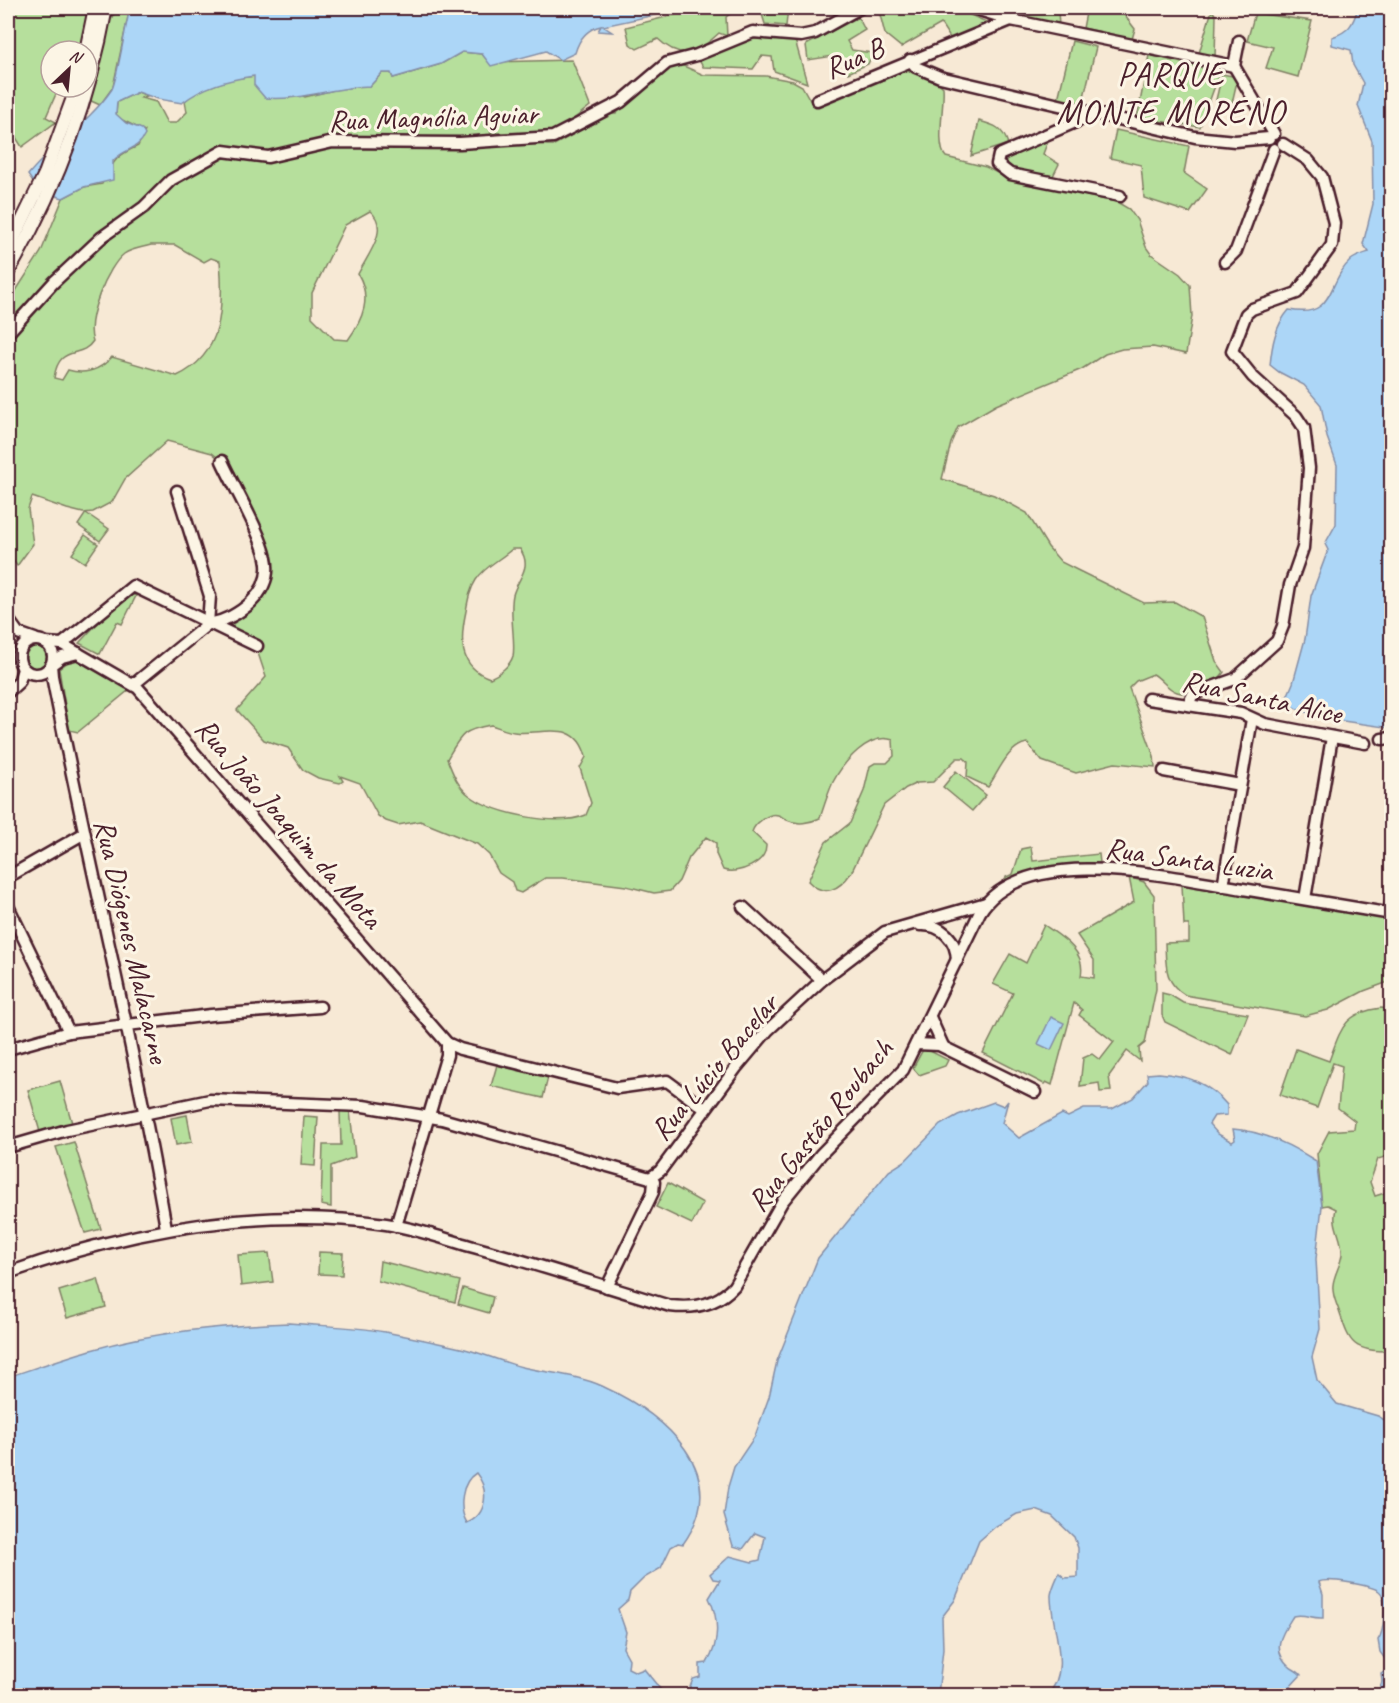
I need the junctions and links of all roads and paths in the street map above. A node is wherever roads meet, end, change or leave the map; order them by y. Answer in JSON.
{"nodes":[{"id":1,"x":95,"y":8,"type":"edge"},
{"id":2,"x":106,"y":8,"type":"edge"},
{"id":3,"x":860,"y":8,"type":"edge"},
{"id":4,"x":973,"y":8,"type":"edge"},
{"id":5,"x":1011,"y":20,"type":"junction"},
{"id":6,"x":89,"y":39,"type":"edge"},
{"id":7,"x":1239,"y":41,"type":"dead end"},
{"id":8,"x":910,"y":60,"type":"junction"},
{"id":9,"x":1234,"y":66,"type":"junction"},
{"id":10,"x":73,"y":99,"type":"edge"},
{"id":11,"x":817,"y":100,"type":"dead end"},
{"id":12,"x":1094,"y":114,"type":"junction"},
{"id":13,"x":1275,"y":141,"type":"junction"},
{"id":14,"x":1120,"y":196,"type":"dead end"},
{"id":15,"x":8,"y":250,"type":"edge"},
{"id":16,"x":1225,"y":262,"type":"dead end"},
{"id":17,"x":8,"y":272,"type":"edge"},
{"id":18,"x":8,"y":333,"type":"edge"},
{"id":19,"x":222,"y":461,"type":"dead end"},
{"id":20,"x":177,"y":491,"type":"dead end"},
{"id":21,"x":8,"y":619,"type":"edge"},
{"id":22,"x":208,"y":624,"type":"junction"},
{"id":23,"x":18,"y":633,"type":"junction"},
{"id":24,"x":41,"y":641,"type":"junction"},
{"id":25,"x":62,"y":644,"type":"junction"},
{"id":26,"x":257,"y":646,"type":"dead end"},
{"id":27,"x":19,"y":652,"type":"junction"},
{"id":28,"x":78,"y":653,"type":"junction"},
{"id":29,"x":51,"y":665,"type":"junction"},
{"id":30,"x":23,"y":669,"type":"junction"},
{"id":31,"x":134,"y":684,"type":"junction"},
{"id":32,"x":8,"y":692,"type":"edge"},
{"id":33,"x":1148,"y":699,"type":"dead end"},
{"id":34,"x":1188,"y":705,"type":"junction"},
{"id":35,"x":1252,"y":719,"type":"junction"},
{"id":36,"x":1332,"y":737,"type":"junction"},
{"id":37,"x":1365,"y":744,"type":"dead end"},
{"id":38,"x":1164,"y":771,"type":"dead end"},
{"id":39,"x":1240,"y":785,"type":"junction"},
{"id":40,"x":83,"y":834,"type":"junction"},
{"id":41,"x":8,"y":877,"type":"edge"},
{"id":42,"x":1223,"y":886,"type":"junction"},
{"id":43,"x":1305,"y":899,"type":"junction"},
{"id":44,"x":1392,"y":900,"type":"edge"},
{"id":45,"x":986,"y":903,"type":"junction"},
{"id":46,"x":8,"y":906,"type":"edge"},
{"id":47,"x":743,"y":907,"type":"dead end"},
{"id":48,"x":1390,"y":914,"type":"edge"},
{"id":49,"x":908,"y":925,"type":"junction"},
{"id":50,"x":957,"y":961,"type":"junction"},
{"id":51,"x":822,"y":980,"type":"junction"},
{"id":52,"x":320,"y":1007,"type":"dead end"},
{"id":53,"x":930,"y":1017,"type":"junction"},
{"id":54,"x":128,"y":1025,"type":"junction"},
{"id":55,"x":69,"y":1032,"type":"junction"},
{"id":56,"x":447,"y":1043,"type":"junction"},
{"id":57,"x":916,"y":1044,"type":"junction"},
{"id":58,"x":943,"y":1047,"type":"junction"},
{"id":59,"x":8,"y":1048,"type":"edge"},
{"id":60,"x":1035,"y":1092,"type":"dead end"},
{"id":61,"x":705,"y":1109,"type":"junction"},
{"id":62,"x":146,"y":1113,"type":"junction"},
{"id":63,"x":428,"y":1116,"type":"junction"},
{"id":64,"x":8,"y":1147,"type":"edge"},
{"id":65,"x":650,"y":1178,"type":"junction"},
{"id":66,"x":396,"y":1226,"type":"junction"},
{"id":67,"x":166,"y":1228,"type":"junction"},
{"id":68,"x":8,"y":1273,"type":"edge"},
{"id":69,"x":607,"y":1287,"type":"junction"}],
"edges":[{"from":1,"to":6,"type":"main road"},
{"from":2,"to":17,"type":"main road"},
{"from":3,"to":18,"type":"street","name":"Rua Magnólia Aguiar"},
{"from":4,"to":5,"type":"street"},
{"from":5,"to":8,"type":"street","name":"Rua B"},
{"from":5,"to":9,"type":"street"},
{"from":7,"to":9,"type":"street"},
{"from":8,"to":11,"type":"street","name":"Rua B"},
{"from":8,"to":12,"type":"street"},
{"from":9,"to":13,"type":"street"},
{"from":10,"to":15,"type":"main road"},
{"from":12,"to":13,"type":"street"},
{"from":12,"to":14,"type":"street"},
{"from":13,"to":16,"type":"street"},
{"from":13,"to":34,"type":"street"},
{"from":19,"to":22,"type":"street"},
{"from":20,"to":22,"type":"street"},
{"from":21,"to":23,"type":"street"},
{"from":22,"to":25,"type":"street"},
{"from":22,"to":26,"type":"street"},
{"from":22,"to":31,"type":"street"},
{"from":23,"to":24,"type":"street"},
{"from":23,"to":27,"type":"street"},
{"from":24,"to":25,"type":"street"},
{"from":24,"to":27,"type":"street"},
{"from":24,"to":29,"type":"street"},
{"from":25,"to":28,"type":"street","name":"Rua João Joaquim da Mota"},
{"from":27,"to":30,"type":"street"},
{"from":28,"to":29,"type":"street"},
{"from":28,"to":31,"type":"street","name":"Rua João Joaquim da Mota"},
{"from":29,"to":30,"type":"street"},
{"from":29,"to":40,"type":"street","name":"Rua Diógenes Malacarne"},
{"from":30,"to":32,"type":"street"},
{"from":31,"to":56,"type":"street","name":"Rua João Joaquim da Mota"},
{"from":33,"to":34,"type":"street","name":"Rua Santa Alice"},
{"from":34,"to":35,"type":"street","name":"Rua Santa Alice"},
{"from":35,"to":36,"type":"street","name":"Rua Santa Alice"},
{"from":35,"to":39,"type":"street"},
{"from":36,"to":37,"type":"street","name":"Rua Santa Alice"},
{"from":36,"to":43,"type":"street"},
{"from":38,"to":39,"type":"street"},
{"from":39,"to":42,"type":"street"},
{"from":40,"to":41,"type":"street"},
{"from":40,"to":54,"type":"street","name":"Rua Diógenes Malacarne"},
{"from":42,"to":43,"type":"street","name":"Rua Santa Luzia"},
{"from":42,"to":45,"type":"street","name":"Rua Santa Luzia"},
{"from":43,"to":48,"type":"street","name":"Rua Santa Luzia"},
{"from":44,"to":48,"type":"street"},
{"from":45,"to":49,"type":"street","name":"Rua Lúcio Bacelar"},
{"from":45,"to":50,"type":"street","name":"Rua Gastão Roubach"},
{"from":46,"to":55,"type":"street"},
{"from":47,"to":51,"type":"street"},
{"from":49,"to":50,"type":"street"},
{"from":49,"to":51,"type":"street","name":"Rua Lúcio Bacelar"},
{"from":50,"to":53,"type":"street","name":"Rua Gastão Roubach"},
{"from":51,"to":61,"type":"street","name":"Rua Lúcio Bacelar"},
{"from":52,"to":54,"type":"street"},
{"from":53,"to":57,"type":"street","name":"Rua Gastão Roubach"},
{"from":53,"to":58,"type":"street"},
{"from":54,"to":55,"type":"street"},
{"from":54,"to":62,"type":"street","name":"Rua Diógenes Malacarne"},
{"from":55,"to":59,"type":"street"},
{"from":56,"to":61,"type":"street"},
{"from":56,"to":63,"type":"street"},
{"from":57,"to":58,"type":"street"},
{"from":57,"to":69,"type":"street","name":"Rua Gastão Roubach"},
{"from":58,"to":60,"type":"street"},
{"from":61,"to":65,"type":"street","name":"Rua Lúcio Bacelar"},
{"from":62,"to":63,"type":"street"},
{"from":62,"to":64,"type":"street"},
{"from":62,"to":67,"type":"street","name":"Rua Diógenes Malacarne"},
{"from":63,"to":65,"type":"street"},
{"from":63,"to":66,"type":"street"},
{"from":65,"to":69,"type":"street","name":"Rua Lúcio Bacelar"},
{"from":66,"to":67,"type":"street","name":"Rua Gastão Roubach"},
{"from":66,"to":69,"type":"street","name":"Rua Gastão Roubach"},
{"from":67,"to":68,"type":"street","name":"Rua Gastão Roubach"}]}
